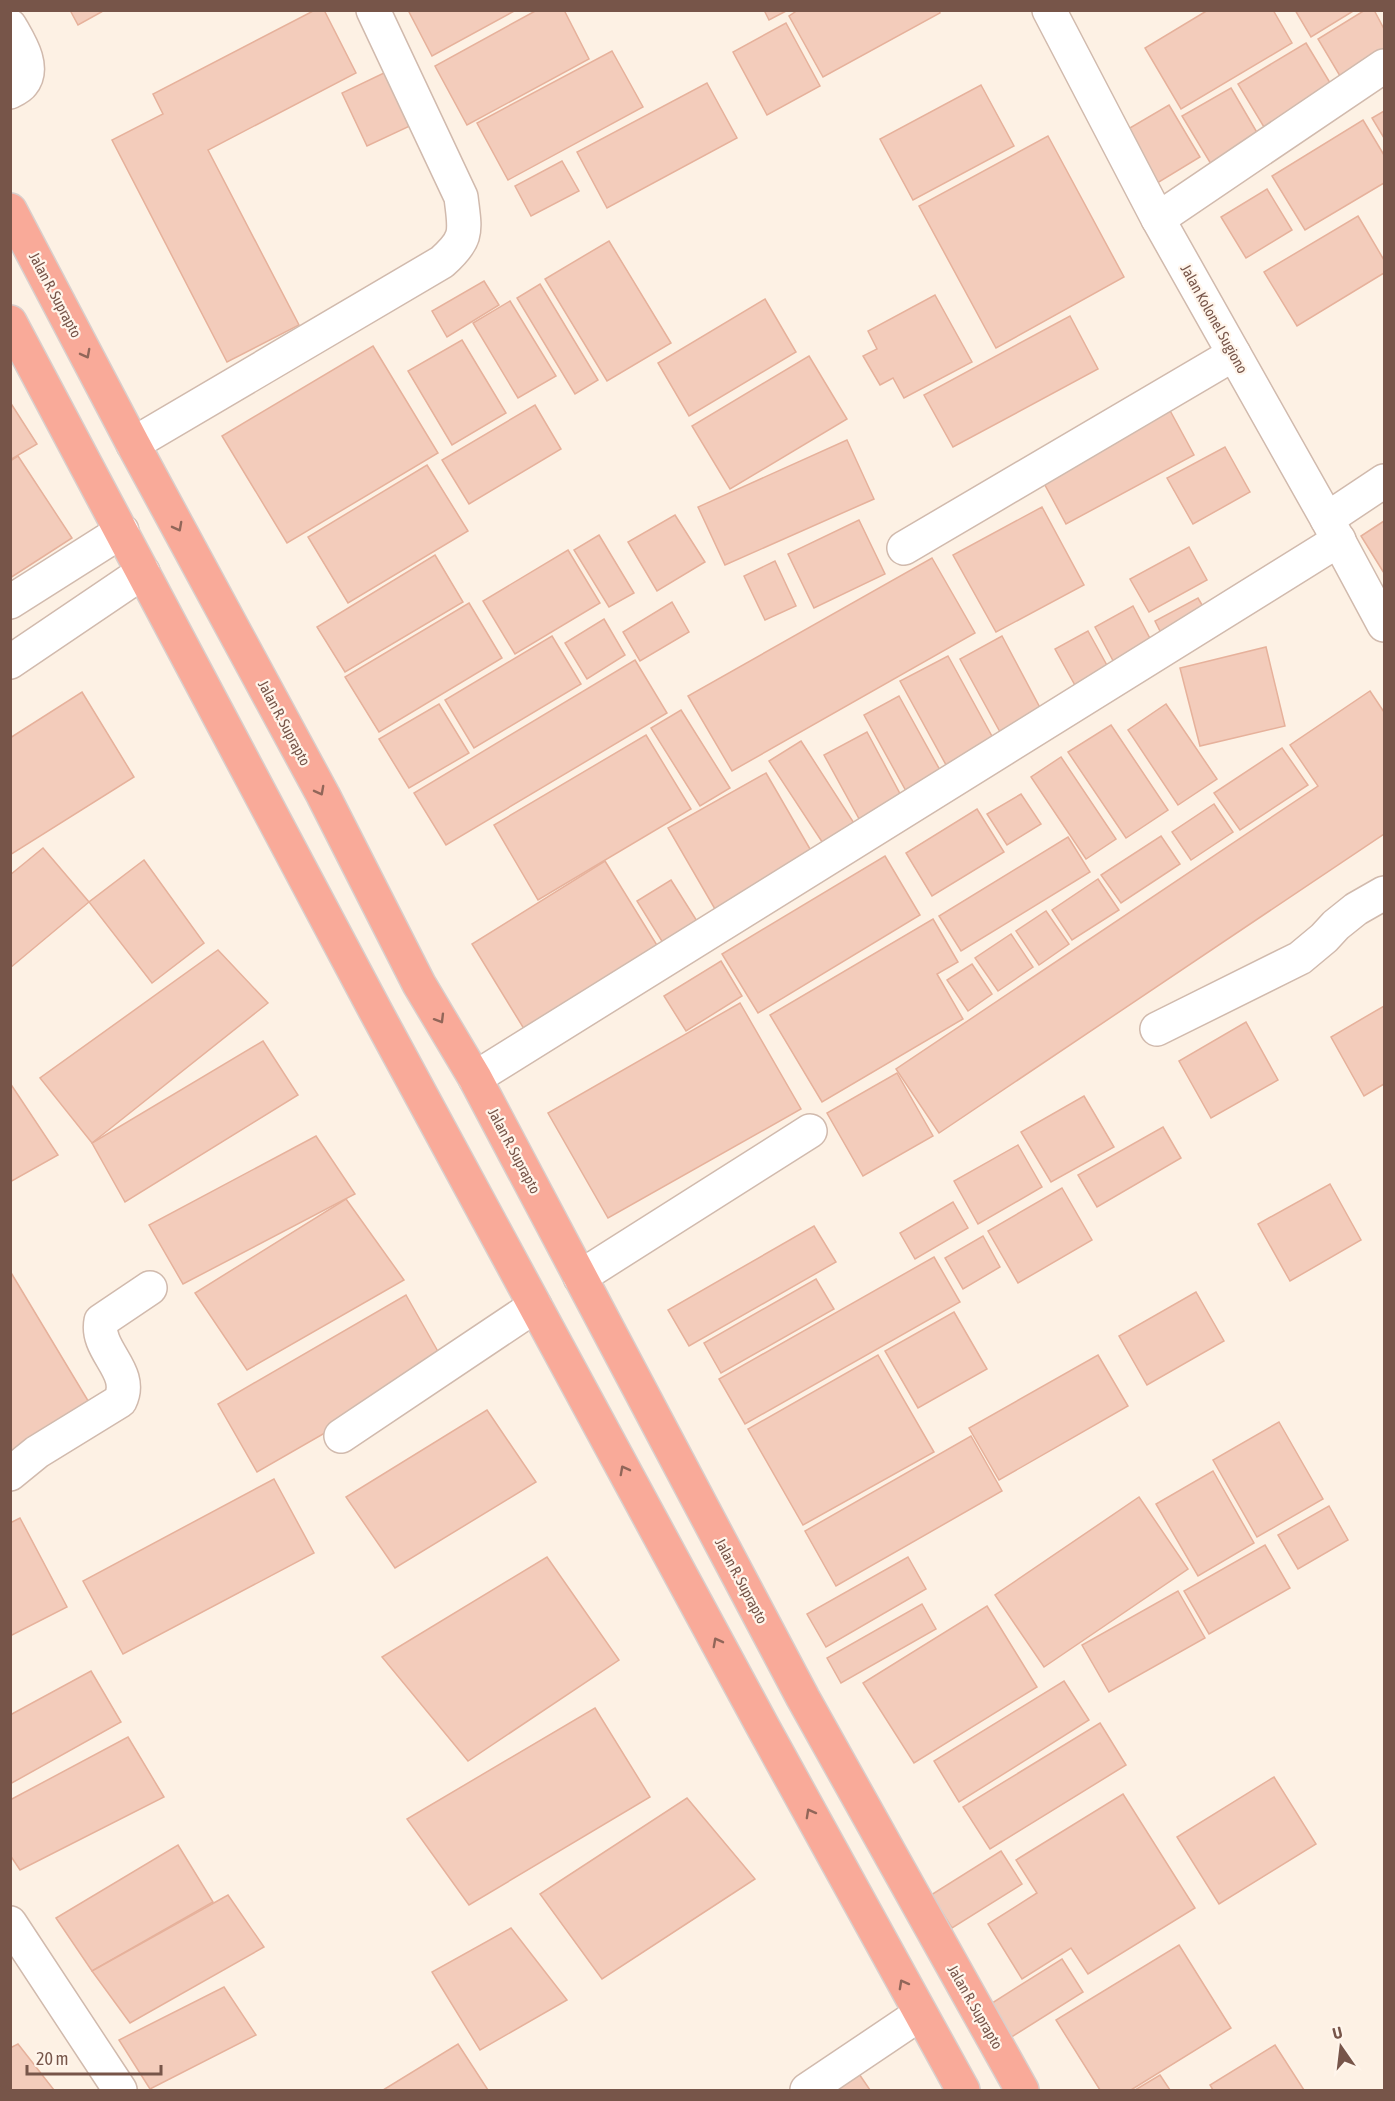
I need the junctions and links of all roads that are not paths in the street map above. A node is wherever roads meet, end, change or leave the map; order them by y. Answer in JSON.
{"nodes":[{"id":1,"x":373,"y":10,"type":"edge"},
{"id":2,"x":1049,"y":10,"type":"edge"},
{"id":3,"x":10,"y":26,"type":"edge"},
{"id":4,"x":1384,"y":66,"type":"edge"},
{"id":5,"x":10,"y":92,"type":"edge"},
{"id":6,"x":10,"y":210,"type":"edge"},
{"id":7,"x":1158,"y":219,"type":"junction"},
{"id":8,"x":10,"y":322,"type":"edge"},
{"id":9,"x":1234,"y":354,"type":"junction"},
{"id":10,"x":133,"y":444,"type":"junction"},
{"id":11,"x":1384,"y":481,"type":"edge"},
{"id":12,"x":1333,"y":529,"type":"junction"},
{"id":13,"x":122,"y":531,"type":"junction"},
{"id":14,"x":904,"y":548,"type":"dead end"},
{"id":15,"x":143,"y":572,"type":"junction"},
{"id":16,"x":10,"y":602,"type":"edge"},
{"id":17,"x":1384,"y":625,"type":"edge"},
{"id":18,"x":10,"y":662,"type":"edge"},
{"id":19,"x":1384,"y":893,"type":"edge"},
{"id":20,"x":419,"y":984,"type":"junction"},
{"id":21,"x":375,"y":1010,"type":"junction"},
{"id":22,"x":1158,"y":1029,"type":"dead end"},
{"id":23,"x":475,"y":1078,"type":"junction"},
{"id":24,"x":810,"y":1131,"type":"dead end"},
{"id":25,"x":580,"y":1277,"type":"junction"},
{"id":26,"x":150,"y":1288,"type":"dead end"},
{"id":27,"x":535,"y":1306,"type":"junction"},
{"id":28,"x":341,"y":1436,"type":"dead end"},
{"id":29,"x":10,"y":1474,"type":"edge"},
{"id":30,"x":10,"y":1923,"type":"edge"},
{"id":31,"x":920,"y":2014,"type":"junction"},
{"id":32,"x":120,"y":2091,"type":"edge"},
{"id":33,"x":807,"y":2091,"type":"edge"},
{"id":34,"x":963,"y":2091,"type":"edge"},
{"id":35,"x":1022,"y":2091,"type":"edge"}],
"edges":[{"from":1,"to":10,"type":"street"},
{"from":2,"to":7,"type":"street","name":"Jalan Kolonel Sugiono"},
{"from":3,"to":5,"type":"street"},
{"from":4,"to":7,"type":"street"},
{"from":6,"to":10,"type":"highway","name":"Jalan R. Suprapto","one_way":true},
{"from":7,"to":9,"type":"street","name":"Jalan Kolonel Sugiono"},
{"from":8,"to":13,"type":"highway"},
{"from":9,"to":12,"type":"street","name":"Jalan Kolonel Sugiono"},
{"from":9,"to":14,"type":"street"},
{"from":10,"to":20,"type":"highway","name":"Jalan R. Suprapto","one_way":true},
{"from":11,"to":12,"type":"street"},
{"from":12,"to":17,"type":"street","name":"Jalan Kolonel Sugiono"},
{"from":12,"to":23,"type":"street"},
{"from":13,"to":15,"type":"highway"},
{"from":13,"to":16,"type":"street"},
{"from":15,"to":18,"type":"street"},
{"from":15,"to":21,"type":"highway"},
{"from":19,"to":22,"type":"street"},
{"from":20,"to":21,"type":"highway"},
{"from":20,"to":23,"type":"highway","name":"Jalan R. Suprapto","one_way":true},
{"from":21,"to":27,"type":"highway"},
{"from":23,"to":25,"type":"highway","name":"Jalan R. Suprapto"},
{"from":24,"to":25,"type":"street"},
{"from":25,"to":35,"type":"highway","name":"Jalan R. Suprapto"},
{"from":26,"to":29,"type":"street"},
{"from":27,"to":28,"type":"street"},
{"from":31,"to":27,"type":"highway","one_way":true},
{"from":30,"to":32,"type":"street"},
{"from":31,"to":33,"type":"street"},
{"from":31,"to":34,"type":"highway"}]}
